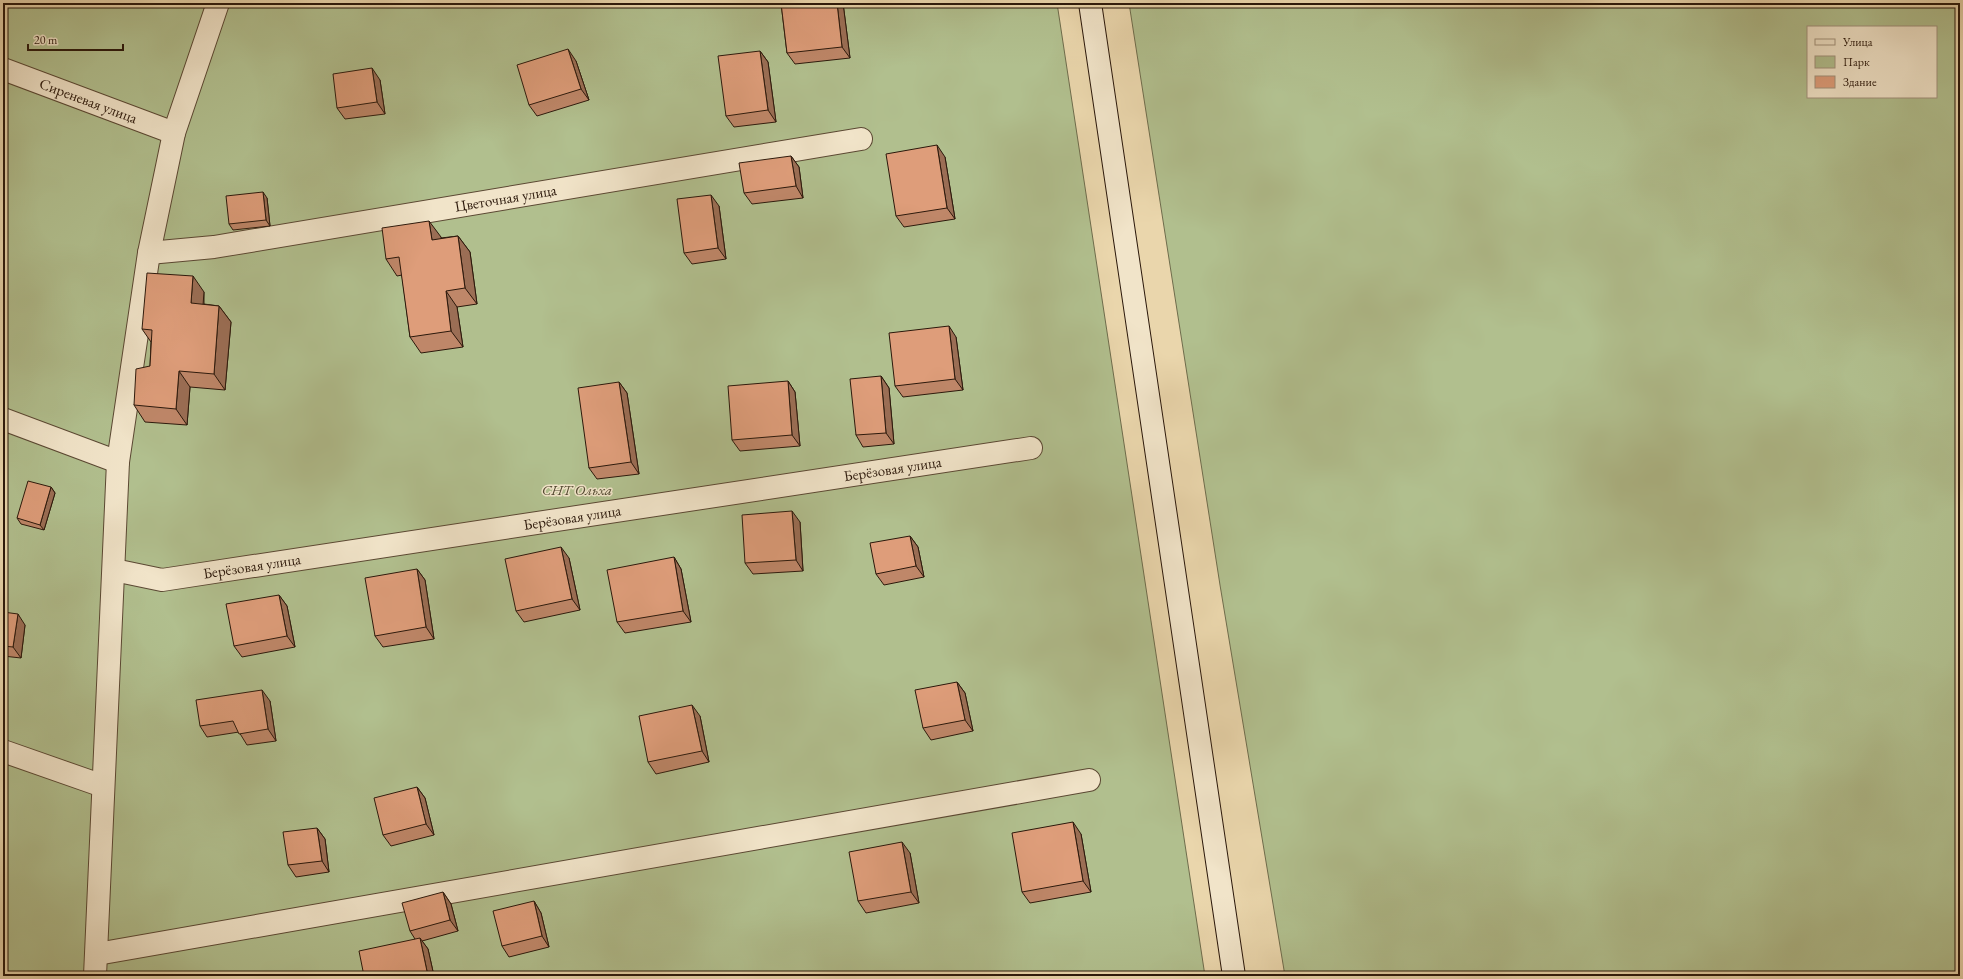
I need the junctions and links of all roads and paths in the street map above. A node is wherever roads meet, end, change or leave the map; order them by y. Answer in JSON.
{"nodes":[{"id":1,"x":218,"y":3,"type":"edge"},
{"id":2,"x":1090,"y":3,"type":"edge"},
{"id":3,"x":3,"y":69,"type":"edge"},
{"id":4,"x":174,"y":133,"type":"junction"},
{"id":5,"x":861,"y":139,"type":"dead end"},
{"id":6,"x":149,"y":253,"type":"junction"},
{"id":7,"x":3,"y":419,"type":"edge"},
{"id":8,"x":1031,"y":448,"type":"dead end"},
{"id":9,"x":118,"y":462,"type":"junction"},
{"id":10,"x":114,"y":570,"type":"junction"},
{"id":11,"x":3,"y":751,"type":"edge"},
{"id":12,"x":1089,"y":780,"type":"dead end"},
{"id":13,"x":103,"y":786,"type":"junction"},
{"id":14,"x":97,"y":954,"type":"junction"},
{"id":15,"x":95,"y":976,"type":"edge"},
{"id":16,"x":1234,"y":976,"type":"edge"}],
"edges":[{"from":1,"to":4,"type":"street"},
{"from":2,"to":16,"type":"street"},
{"from":3,"to":4,"type":"street","name":"Сиреневая улица"},
{"from":4,"to":6,"type":"street"},
{"from":5,"to":6,"type":"street","name":"Цветочная улица"},
{"from":6,"to":9,"type":"street"},
{"from":7,"to":9,"type":"street"},
{"from":8,"to":10,"type":"street","name":"Берёзовая улица"},
{"from":9,"to":10,"type":"street"},
{"from":10,"to":13,"type":"street"},
{"from":11,"to":13,"type":"street"},
{"from":12,"to":14,"type":"street"},
{"from":13,"to":14,"type":"street"},
{"from":14,"to":15,"type":"street"}]}
